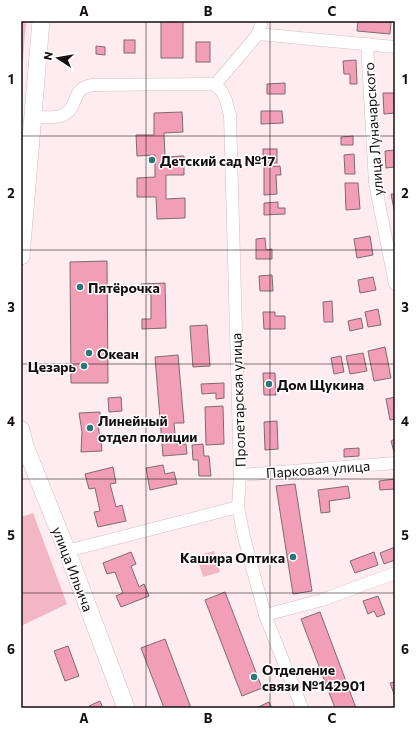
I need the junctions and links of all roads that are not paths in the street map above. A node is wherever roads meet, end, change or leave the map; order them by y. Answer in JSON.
{"nodes":[{"id":1,"x":41,"y":21,"type":"edge"},
{"id":2,"x":262,"y":21,"type":"edge"},
{"id":3,"x":258,"y":34,"type":"junction"},
{"id":4,"x":367,"y":44,"type":"junction"},
{"id":5,"x":395,"y":47,"type":"edge"},
{"id":6,"x":215,"y":85,"type":"junction"},
{"id":7,"x":33,"y":117,"type":"junction"},
{"id":8,"x":21,"y":256,"type":"edge"},
{"id":9,"x":395,"y":284,"type":"edge"},
{"id":10,"x":21,"y":430,"type":"edge"},
{"id":11,"x":395,"y":463,"type":"edge"},
{"id":12,"x":240,"y":475,"type":"junction"},
{"id":13,"x":238,"y":507,"type":"junction"},
{"id":14,"x":67,"y":551,"type":"junction"},
{"id":15,"x":395,"y":572,"type":"edge"},
{"id":16,"x":265,"y":615,"type":"junction"},
{"id":17,"x":126,"y":708,"type":"edge"},
{"id":18,"x":302,"y":708,"type":"edge"}],
"edges":[{"from":1,"to":7,"type":"main road"},
{"from":2,"to":3,"type":"street"},
{"from":3,"to":4,"type":"street"},
{"from":3,"to":6,"type":"street"},
{"from":4,"to":5,"type":"street"},
{"from":4,"to":9,"type":"street","name":"улица Луначарского"},
{"from":6,"to":7,"type":"street"},
{"from":6,"to":12,"type":"street","name":"Пролетарская улица"},
{"from":7,"to":8,"type":"main road"},
{"from":10,"to":14,"type":"main road","name":"улица Ильича"},
{"from":11,"to":12,"type":"street","name":"Парковая улица"},
{"from":12,"to":13,"type":"street","name":"Пролетарская улица"},
{"from":13,"to":14,"type":"street"},
{"from":13,"to":16,"type":"street","name":"Пролетарская улица"},
{"from":14,"to":17,"type":"main road","name":"улица Ильича"},
{"from":15,"to":16,"type":"street"},
{"from":16,"to":18,"type":"street","name":"Пролетарская улица"}]}
